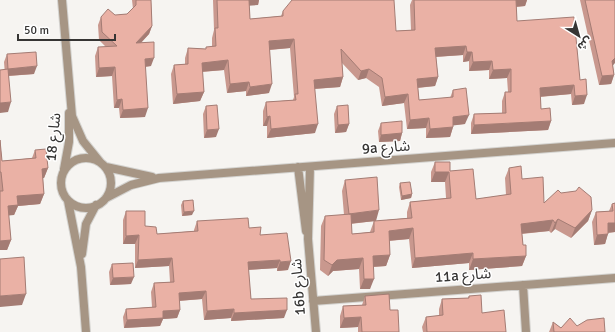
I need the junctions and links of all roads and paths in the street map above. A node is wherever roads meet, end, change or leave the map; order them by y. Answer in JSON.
{"nodes":[{"id":1,"x":62,"y":0,"type":"edge"},
{"id":2,"x":70,"y":102,"type":"junction"},
{"id":3,"x":615,"y":143,"type":"edge"},
{"id":4,"x":103,"y":165,"type":"junction"},
{"id":5,"x":298,"y":167,"type":"junction"},
{"id":6,"x":310,"y":167,"type":"junction"},
{"id":7,"x":62,"y":174,"type":"junction"},
{"id":8,"x":159,"y":178,"type":"junction"},
{"id":9,"x":106,"y":198,"type":"junction"},
{"id":10,"x":68,"y":201,"type":"junction"},
{"id":11,"x":96,"y":205,"type":"junction"},
{"id":12,"x":308,"y":239,"type":"junction"},
{"id":13,"x":81,"y":267,"type":"junction"},
{"id":14,"x":615,"y":278,"type":"edge"},
{"id":15,"x":523,"y":285,"type":"junction"},
{"id":16,"x":313,"y":301,"type":"junction"},
{"id":17,"x":86,"y":332,"type":"edge"},
{"id":18,"x":316,"y":332,"type":"edge"},
{"id":19,"x":526,"y":332,"type":"edge"}],
"edges":[{"from":1,"to":2,"type":"street","name":"شارع 18"},
{"from":2,"to":4,"type":"street","name":"شارع 18"},
{"from":2,"to":7,"type":"street","name":"شارع 18"},
{"from":3,"to":6,"type":"street","name":"9a شارع"},
{"from":4,"to":7,"type":"street"},
{"from":4,"to":8,"type":"street","name":"9a شارع"},
{"from":4,"to":9,"type":"street"},
{"from":5,"to":6,"type":"street","name":"9a شارع"},
{"from":5,"to":8,"type":"street","name":"9a شارع"},
{"from":5,"to":12,"type":"street","name":"16b شارع"},
{"from":6,"to":12,"type":"street","name":"16b شارع"},
{"from":7,"to":10,"type":"street"},
{"from":8,"to":9,"type":"street","name":"9a شارع"},
{"from":9,"to":11,"type":"street"},
{"from":10,"to":11,"type":"street"},
{"from":10,"to":13,"type":"street"},
{"from":11,"to":13,"type":"street"},
{"from":12,"to":16,"type":"street","name":"16b شارع"},
{"from":13,"to":17,"type":"street"},
{"from":14,"to":15,"type":"street","name":"11a شارع"},
{"from":15,"to":16,"type":"street","name":"11a شارع"},
{"from":15,"to":19,"type":"street"},
{"from":16,"to":18,"type":"street","name":"16b شارع"}]}
